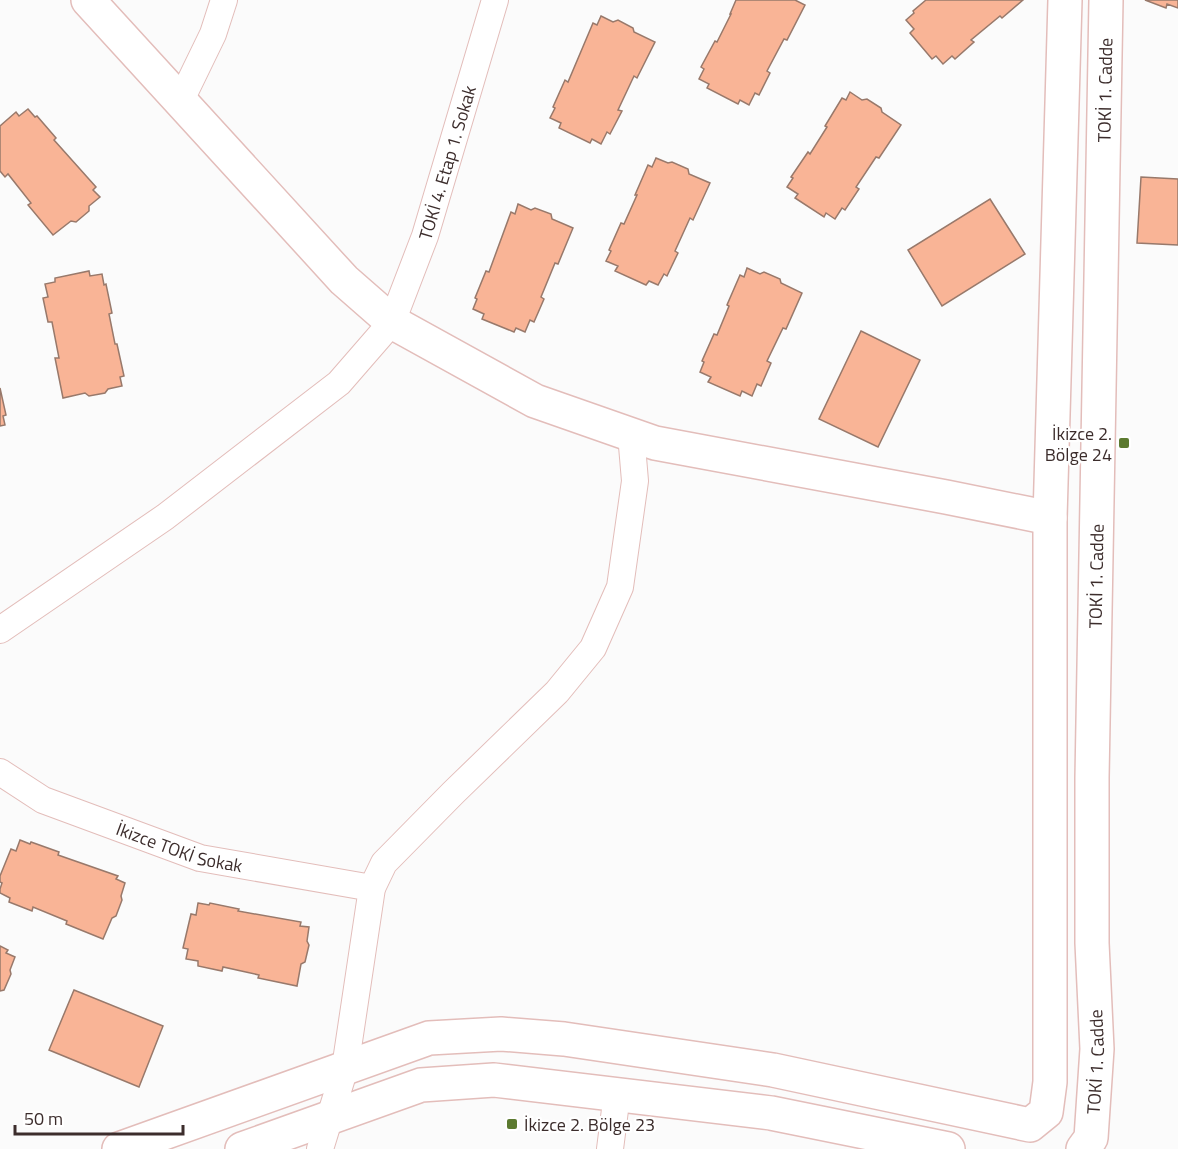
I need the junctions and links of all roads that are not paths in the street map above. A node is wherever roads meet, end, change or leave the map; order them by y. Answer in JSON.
{"nodes":[{"id":1,"x":88,"y":0,"type":"edge"},
{"id":2,"x":224,"y":0,"type":"edge"},
{"id":3,"x":495,"y":0,"type":"edge"},
{"id":4,"x":1065,"y":0,"type":"edge"},
{"id":5,"x":1106,"y":0,"type":"edge"},
{"id":6,"x":180,"y":102,"type":"junction"},
{"id":7,"x":392,"y":322,"type":"junction"},
{"id":8,"x":631,"y":434,"type":"junction"},
{"id":9,"x":1050,"y":518,"type":"junction"},
{"id":10,"x":0,"y":630,"type":"edge"},
{"id":11,"x":0,"y":771,"type":"edge"},
{"id":12,"x":372,"y":888,"type":"junction"},
{"id":13,"x":345,"y":1068,"type":"junction"},
{"id":14,"x":617,"y":1094,"type":"junction"},
{"id":15,"x":328,"y":1118,"type":"junction"},
{"id":16,"x":119,"y":1149,"type":"edge"},
{"id":17,"x":242,"y":1149,"type":"edge"},
{"id":18,"x":320,"y":1149,"type":"edge"},
{"id":19,"x":610,"y":1149,"type":"edge"},
{"id":20,"x":948,"y":1149,"type":"edge"},
{"id":21,"x":1083,"y":1149,"type":"edge"}],
"edges":[{"from":1,"to":6,"type":"main road"},
{"from":2,"to":6,"type":"street"},
{"from":3,"to":7,"type":"street","name":"TOKİ 4. Etap 1. Sokak"},
{"from":4,"to":9,"type":"main road"},
{"from":5,"to":21,"type":"main road","name":"TOKİ 1. Cadde"},
{"from":6,"to":7,"type":"main road"},
{"from":7,"to":8,"type":"main road"},
{"from":7,"to":10,"type":"street"},
{"from":8,"to":9,"type":"main road"},
{"from":8,"to":12,"type":"street"},
{"from":9,"to":13,"type":"main road"},
{"from":11,"to":12,"type":"street","name":"İkizce TOKİ Sokak"},
{"from":12,"to":13,"type":"street"},
{"from":13,"to":15,"type":"street"},
{"from":13,"to":16,"type":"main road"},
{"from":14,"to":15,"type":"main road"},
{"from":14,"to":19,"type":"street"},
{"from":14,"to":20,"type":"main road"},
{"from":15,"to":17,"type":"main road"},
{"from":15,"to":18,"type":"street"}]}
